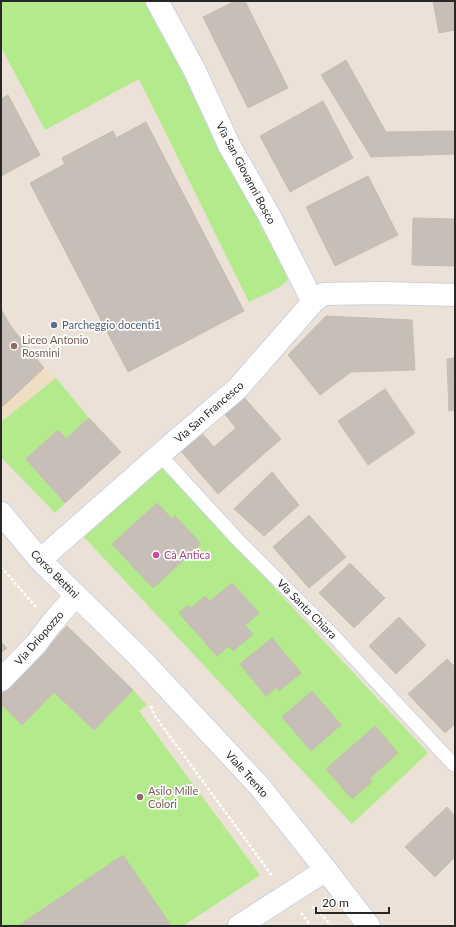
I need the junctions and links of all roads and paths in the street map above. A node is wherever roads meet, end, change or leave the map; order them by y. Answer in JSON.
{"nodes":[{"id":1,"x":157,"y":1,"type":"edge"},
{"id":2,"x":455,"y":295,"type":"edge"},
{"id":3,"x":313,"y":302,"type":"junction"},
{"id":4,"x":160,"y":455,"type":"junction"},
{"id":5,"x":1,"y":513,"type":"edge"},
{"id":6,"x":40,"y":560,"type":"junction"},
{"id":7,"x":1,"y":567,"type":"edge"},
{"id":8,"x":76,"y":595,"type":"junction"},
{"id":9,"x":51,"y":624,"type":"junction"},
{"id":10,"x":114,"y":632,"type":"joint"},
{"id":11,"x":1,"y":680,"type":"edge"},
{"id":12,"x":149,"y":702,"type":"dead end"},
{"id":13,"x":454,"y":764,"type":"edge"},
{"id":14,"x":326,"y":870,"type":"junction"},
{"id":15,"x":273,"y":878,"type":"dead end"},
{"id":16,"x":307,"y":906,"type":"dead end"},
{"id":17,"x":298,"y":909,"type":"dead end"},
{"id":18,"x":239,"y":926,"type":"edge"},
{"id":19,"x":311,"y":926,"type":"edge"},
{"id":20,"x":331,"y":926,"type":"edge"},
{"id":21,"x":369,"y":926,"type":"edge"}],
"edges":[{"from":1,"to":3,"type":"street","name":"Via San Giovanni Bosco"},
{"from":2,"to":3,"type":"street","name":"Via San Francesco"},
{"from":3,"to":4,"type":"street","name":"Via San Francesco"},
{"from":4,"to":6,"type":"street","name":"Via San Francesco"},
{"from":4,"to":13,"type":"lane","name":"Via Santa Chiara"},
{"from":5,"to":6,"type":"street","name":"Corso Bettini"},
{"from":6,"to":8,"type":"street","name":"Corso Bettini"},
{"from":7,"to":9,"type":"path"},
{"from":8,"to":9,"type":"street","name":"Via Driopozzo"},
{"from":8,"to":10,"type":"street","name":"Corso Bettini"},
{"from":9,"to":11,"type":"street","name":"Via Driopozzo"},
{"from":10,"to":14,"type":"street","name":"Viale Trento"},
{"from":12,"to":15,"type":"path"},
{"from":14,"to":18,"type":"street"},
{"from":14,"to":21,"type":"street","name":"Viale Trento"},
{"from":16,"to":20,"type":"path"},
{"from":17,"to":19,"type":"path"}]}
